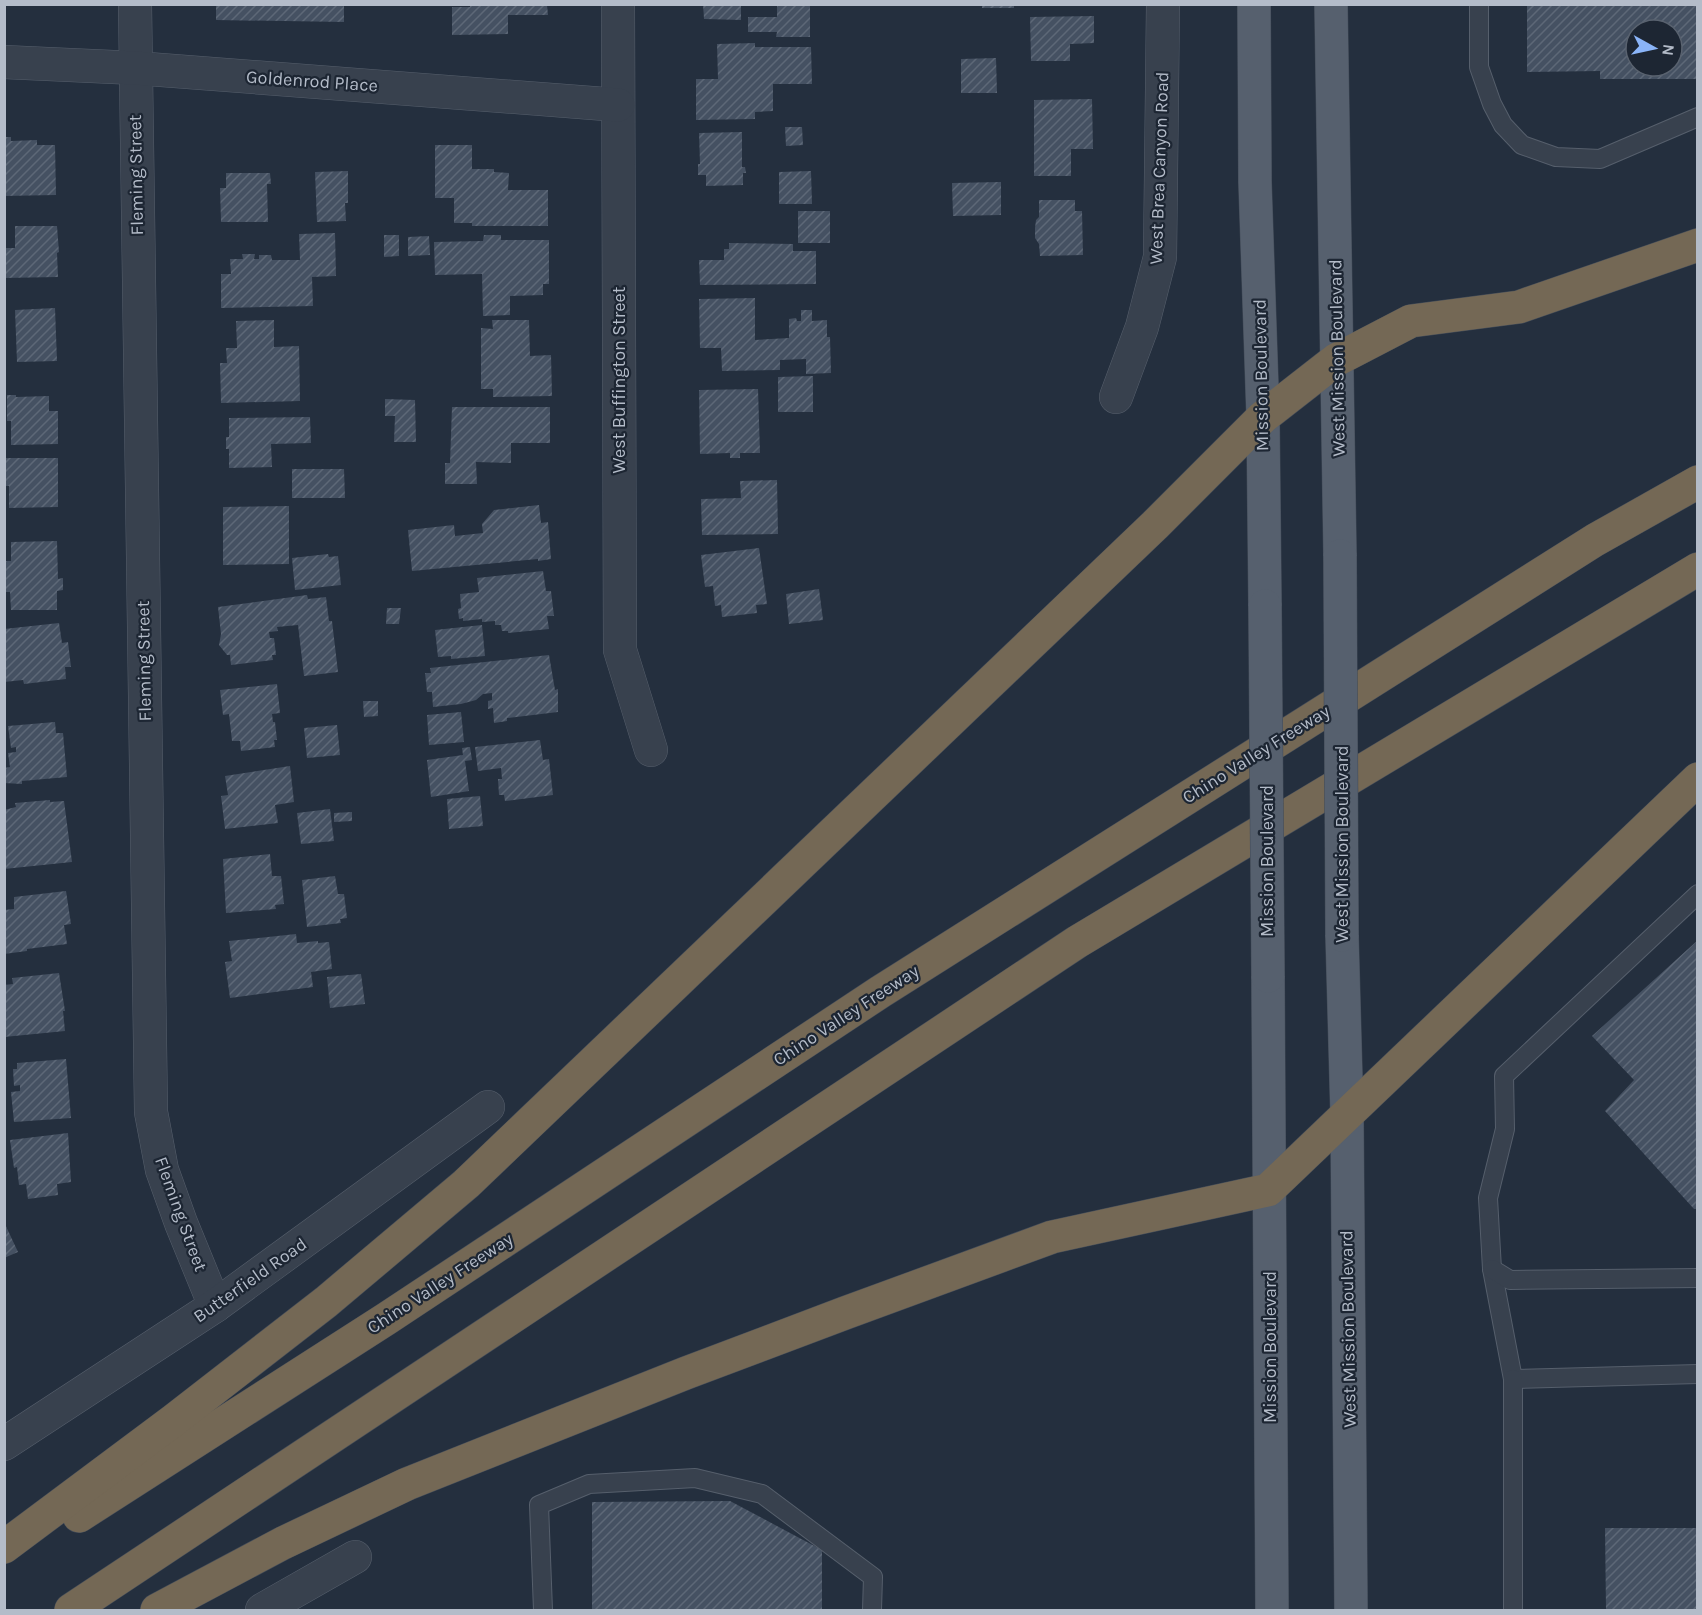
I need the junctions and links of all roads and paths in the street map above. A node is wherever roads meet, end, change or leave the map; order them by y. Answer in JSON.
{"nodes":[{"id":1,"x":135,"y":4,"type":"edge"},
{"id":2,"x":618,"y":4,"type":"edge"},
{"id":3,"x":1163,"y":4,"type":"edge"},
{"id":4,"x":1254,"y":4,"type":"edge"},
{"id":5,"x":1331,"y":4,"type":"edge"},
{"id":6,"x":1479,"y":4,"type":"edge"},
{"id":7,"x":4,"y":62,"type":"edge"},
{"id":8,"x":135,"y":68,"type":"junction"},
{"id":9,"x":618,"y":105,"type":"junction"},
{"id":10,"x":1698,"y":117,"type":"edge"},
{"id":11,"x":1698,"y":245,"type":"edge"},
{"id":12,"x":1336,"y":360,"type":"junction"},
{"id":13,"x":1116,"y":397,"type":"dead end"},
{"id":14,"x":1263,"y":417,"type":"junction"},
{"id":15,"x":1698,"y":482,"type":"edge"},
{"id":16,"x":1698,"y":569,"type":"edge"},
{"id":17,"x":651,"y":750,"type":"dead end"},
{"id":18,"x":1698,"y":779,"type":"edge"},
{"id":19,"x":1698,"y":894,"type":"edge"},
{"id":20,"x":488,"y":1107,"type":"dead end"},
{"id":21,"x":1347,"y":1116,"type":"junction"},
{"id":22,"x":1268,"y":1190,"type":"junction"},
{"id":23,"x":1492,"y":1269,"type":"junction"},
{"id":24,"x":1698,"y":1278,"type":"edge"},
{"id":25,"x":215,"y":1306,"type":"junction"},
{"id":26,"x":1698,"y":1374,"type":"edge"},
{"id":27,"x":1513,"y":1378,"type":"junction"},
{"id":28,"x":4,"y":1444,"type":"edge"},
{"id":29,"x":4,"y":1547,"type":"edge"},
{"id":30,"x":355,"y":1557,"type":"dead end"},
{"id":31,"x":4,"y":1564,"type":"edge"},
{"id":32,"x":71,"y":1611,"type":"edge"},
{"id":33,"x":157,"y":1611,"type":"edge"},
{"id":34,"x":262,"y":1611,"type":"edge"},
{"id":35,"x":543,"y":1611,"type":"edge"},
{"id":36,"x":872,"y":1611,"type":"edge"},
{"id":37,"x":1272,"y":1611,"type":"edge"},
{"id":38,"x":1351,"y":1611,"type":"edge"},
{"id":39,"x":1513,"y":1611,"type":"edge"}],
"edges":[{"from":1,"to":8,"type":"street","name":"Fleming Street"},
{"from":2,"to":9,"type":"street","name":"West Buffington Street"},
{"from":3,"to":13,"type":"street","name":"West Brea Canyon Road"},
{"from":4,"to":14,"type":"main road","name":"Mission Boulevard"},
{"from":5,"to":12,"type":"main road","name":"West Mission Boulevard"},
{"from":6,"to":10,"type":"lane"},
{"from":7,"to":8,"type":"street","name":"Goldenrod Place"},
{"from":8,"to":9,"type":"street","name":"Goldenrod Place"},
{"from":8,"to":25,"type":"street","name":"Fleming Street"},
{"from":9,"to":17,"type":"street","name":"West Buffington Street"},
{"from":11,"to":12,"type":"highway"},
{"from":12,"to":14,"type":"highway"},
{"from":12,"to":21,"type":"main road","name":"West Mission Boulevard","bridge":true},
{"from":14,"to":22,"type":"main road","name":"Mission Boulevard","bridge":true},
{"from":14,"to":29,"type":"highway"},
{"from":15,"to":31,"type":"highway","name":"Chino Valley Freeway"},
{"from":16,"to":32,"type":"highway"},
{"from":18,"to":21,"type":"highway"},
{"from":19,"to":23,"type":"lane"},
{"from":20,"to":25,"type":"street","name":"Butterfield Road"},
{"from":21,"to":22,"type":"highway"},
{"from":21,"to":38,"type":"main road","name":"West Mission Boulevard"},
{"from":22,"to":33,"type":"highway"},
{"from":22,"to":37,"type":"main road","name":"Mission Boulevard"},
{"from":23,"to":24,"type":"lane"},
{"from":23,"to":27,"type":"lane"},
{"from":25,"to":28,"type":"street","name":"Butterfield Road"},
{"from":26,"to":27,"type":"lane"},
{"from":27,"to":39,"type":"lane"},
{"from":30,"to":34,"type":"street"},
{"from":35,"to":36,"type":"lane"}]}
